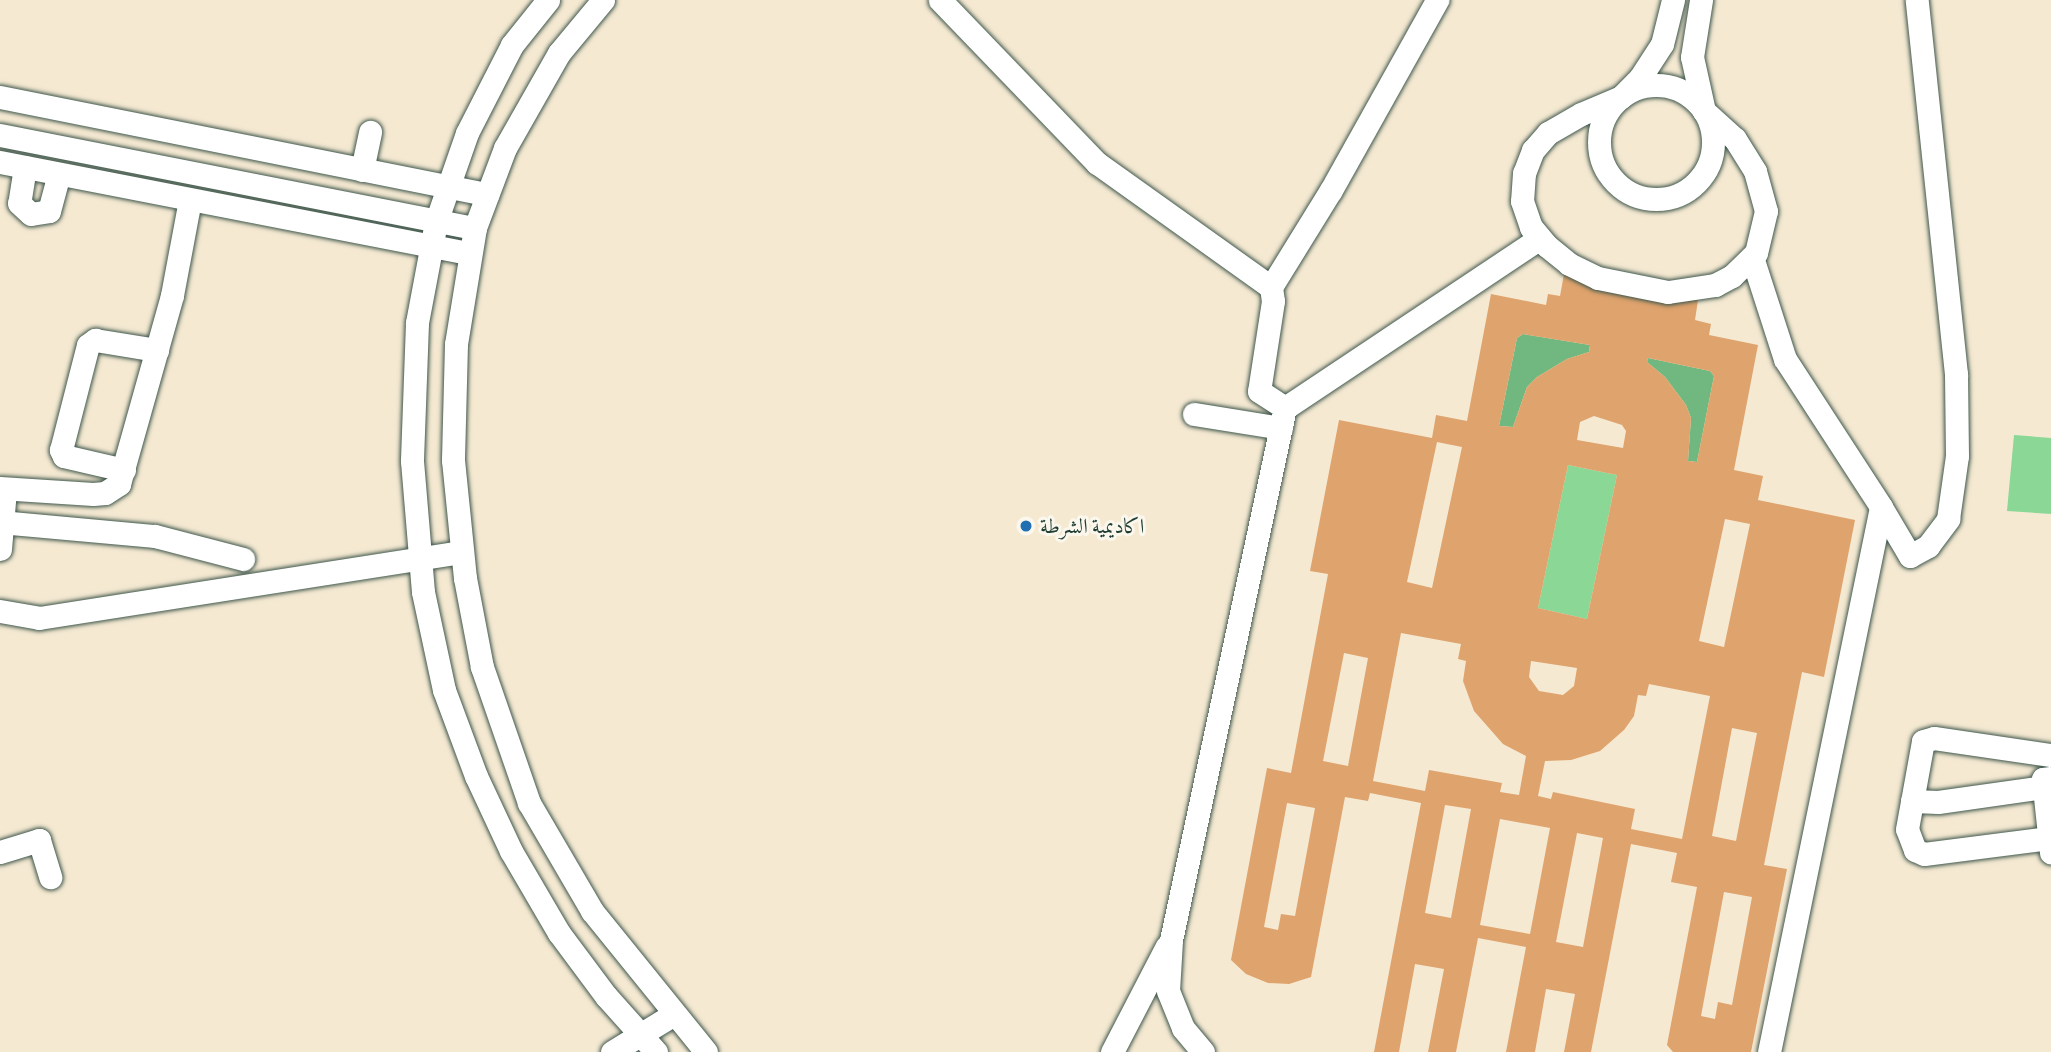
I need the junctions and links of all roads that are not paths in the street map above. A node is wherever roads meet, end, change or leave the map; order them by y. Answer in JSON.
{"nodes":[{"id":1,"x":548,"y":0,"type":"edge"},
{"id":2,"x":603,"y":0,"type":"edge"},
{"id":3,"x":940,"y":0,"type":"edge"},
{"id":4,"x":1437,"y":0,"type":"edge"},
{"id":5,"x":1673,"y":0,"type":"edge"},
{"id":6,"x":1701,"y":0,"type":"edge"},
{"id":7,"x":1917,"y":0,"type":"edge"},
{"id":8,"x":0,"y":97,"type":"edge"},
{"id":9,"x":1621,"y":97,"type":"junction"},
{"id":10,"x":1704,"y":111,"type":"junction"},
{"id":11,"x":370,"y":132,"type":"dead end"},
{"id":12,"x":0,"y":135,"type":"edge"},
{"id":13,"x":0,"y":162,"type":"edge"},
{"id":14,"x":25,"y":167,"type":"junction"},
{"id":15,"x":362,"y":170,"type":"junction"},
{"id":16,"x":59,"y":174,"type":"junction"},
{"id":17,"x":448,"y":187,"type":"junction"},
{"id":18,"x":488,"y":194,"type":"junction"},
{"id":19,"x":190,"y":200,"type":"junction"},
{"id":20,"x":436,"y":222,"type":"junction"},
{"id":21,"x":475,"y":228,"type":"junction"},
{"id":22,"x":1540,"y":239,"type":"junction"},
{"id":23,"x":432,"y":246,"type":"junction"},
{"id":24,"x":469,"y":253,"type":"junction"},
{"id":25,"x":1752,"y":257,"type":"junction"},
{"id":26,"x":1271,"y":287,"type":"junction"},
{"id":27,"x":157,"y":350,"type":"junction"},
{"id":28,"x":1194,"y":414,"type":"dead end"},
{"id":29,"x":1283,"y":418,"type":"junction"},
{"id":30,"x":124,"y":470,"type":"junction"},
{"id":31,"x":3,"y":489,"type":"edge"},
{"id":32,"x":1881,"y":507,"type":"junction"},
{"id":33,"x":1,"y":522,"type":"edge"},
{"id":34,"x":0,"y":549,"type":"edge"},
{"id":35,"x":462,"y":551,"type":"junction"},
{"id":36,"x":420,"y":558,"type":"junction"},
{"id":37,"x":243,"y":559,"type":"dead end"},
{"id":38,"x":0,"y":611,"type":"edge"},
{"id":39,"x":2051,"y":755,"type":"edge"},
{"id":40,"x":2047,"y":782,"type":"edge"},
{"id":41,"x":1912,"y":801,"type":"junction"},
{"id":42,"x":2050,"y":846,"type":"edge"},
{"id":43,"x":0,"y":852,"type":"edge"},
{"id":44,"x":50,"y":877,"type":"dead end"},
{"id":45,"x":1171,"y":940,"type":"junction"},
{"id":46,"x":674,"y":1014,"type":"junction"},
{"id":47,"x":640,"y":1034,"type":"junction"},
{"id":48,"x":691,"y":1034,"type":"junction"},
{"id":49,"x":612,"y":1052,"type":"edge"},
{"id":50,"x":657,"y":1052,"type":"edge"},
{"id":51,"x":706,"y":1052,"type":"edge"},
{"id":52,"x":1112,"y":1052,"type":"edge"},
{"id":53,"x":1203,"y":1052,"type":"edge"},
{"id":54,"x":1769,"y":1052,"type":"edge"}],
"edges":[{"from":1,"to":17,"type":"street"},
{"from":2,"to":18,"type":"street"},
{"from":3,"to":26,"type":"street"},
{"from":4,"to":26,"type":"street"},
{"from":5,"to":9,"type":"street"},
{"from":6,"to":10,"type":"street"},
{"from":7,"to":32,"type":"street"},
{"from":8,"to":15,"type":"street"},
{"from":9,"to":10,"type":"street"},
{"from":9,"to":10,"type":"street"},
{"from":9,"to":22,"type":"street"},
{"from":10,"to":25,"type":"street"},
{"from":11,"to":15,"type":"street"},
{"from":12,"to":20,"type":"street"},
{"from":13,"to":14,"type":"street"},
{"from":14,"to":16,"type":"street"},
{"from":14,"to":16,"type":"street"},
{"from":15,"to":17,"type":"street"},
{"from":16,"to":19,"type":"street"},
{"from":17,"to":18,"type":"street"},
{"from":17,"to":20,"type":"street"},
{"from":18,"to":21,"type":"street"},
{"from":19,"to":23,"type":"street"},
{"from":19,"to":27,"type":"street"},
{"from":20,"to":21,"type":"street"},
{"from":20,"to":23,"type":"street"},
{"from":21,"to":24,"type":"street"},
{"from":22,"to":25,"type":"street"},
{"from":22,"to":29,"type":"street"},
{"from":23,"to":24,"type":"street"},
{"from":23,"to":36,"type":"street"},
{"from":24,"to":35,"type":"street"},
{"from":25,"to":32,"type":"street"},
{"from":26,"to":29,"type":"street"},
{"from":27,"to":30,"type":"street"},
{"from":27,"to":30,"type":"street"},
{"from":28,"to":29,"type":"street"},
{"from":29,"to":45,"type":"street"},
{"from":30,"to":31,"type":"street"},
{"from":31,"to":33,"type":"street"},
{"from":32,"to":54,"type":"street"},
{"from":33,"to":34,"type":"street"},
{"from":33,"to":37,"type":"street"},
{"from":35,"to":36,"type":"street"},
{"from":35,"to":46,"type":"street"},
{"from":36,"to":38,"type":"street"},
{"from":36,"to":47,"type":"street"},
{"from":39,"to":41,"type":"street"},
{"from":40,"to":41,"type":"street"},
{"from":40,"to":42,"type":"street"},
{"from":41,"to":42,"type":"street"},
{"from":43,"to":44,"type":"street"},
{"from":45,"to":52,"type":"street"},
{"from":45,"to":53,"type":"street"},
{"from":46,"to":47,"type":"street"},
{"from":46,"to":48,"type":"street"},
{"from":47,"to":49,"type":"street"},
{"from":47,"to":50,"type":"street"},
{"from":48,"to":50,"type":"street"},
{"from":48,"to":51,"type":"street"}]}
